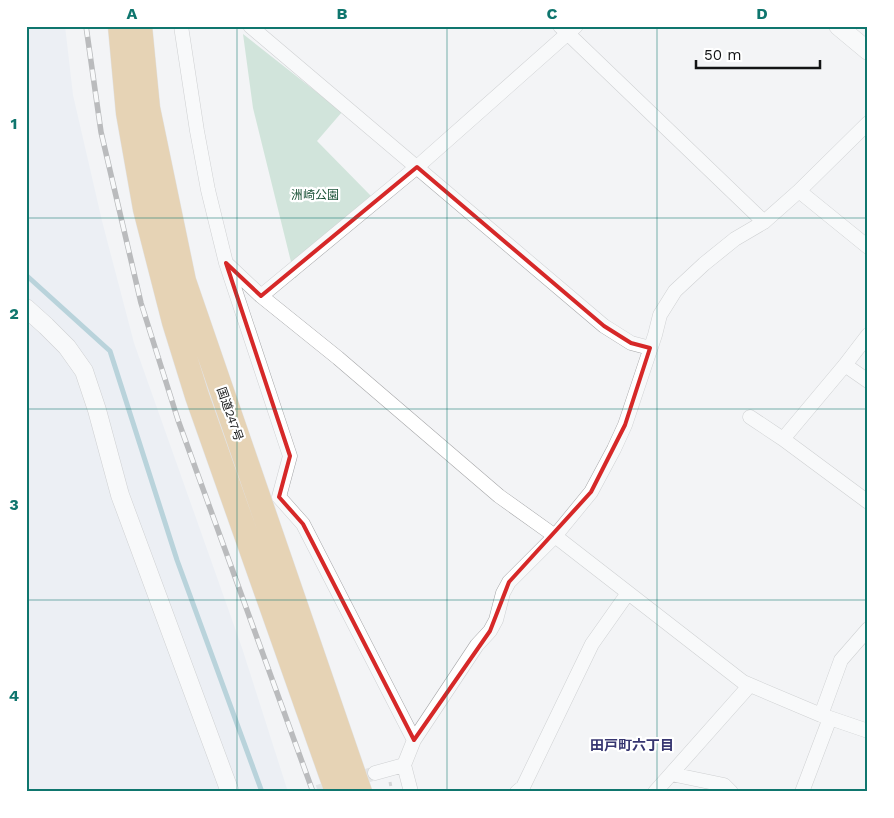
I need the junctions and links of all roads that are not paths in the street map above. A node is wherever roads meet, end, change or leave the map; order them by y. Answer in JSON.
{"nodes":[{"id":1,"x":120,"y":26,"type":"edge"},
{"id":2,"x":140,"y":26,"type":"edge"},
{"id":3,"x":181,"y":26,"type":"edge"},
{"id":4,"x":250,"y":26,"type":"edge"},
{"id":5,"x":838,"y":26,"type":"edge"},
{"id":6,"x":568,"y":29,"type":"edge"},
{"id":7,"x":868,"y":51,"type":"edge"},
{"id":8,"x":868,"y":123,"type":"edge"},
{"id":9,"x":417,"y":167,"type":"junction"},
{"id":10,"x":799,"y":191,"type":"junction"},
{"id":11,"x":764,"y":222,"type":"junction"},
{"id":12,"x":868,"y":248,"type":"edge"},
{"id":13,"x":226,"y":263,"type":"junction"},
{"id":14,"x":261,"y":296,"type":"junction"},
{"id":15,"x":26,"y":308,"type":"edge"},
{"id":16,"x":868,"y":336,"type":"edge"},
{"id":17,"x":650,"y":348,"type":"junction"},
{"id":18,"x":845,"y":365,"type":"junction"},
{"id":19,"x":868,"y":381,"type":"edge"},
{"id":20,"x":750,"y":417,"type":"dead end"},
{"id":21,"x":783,"y":439,"type":"junction"},
{"id":22,"x":868,"y":502,"type":"edge"},
{"id":23,"x":555,"y":536,"type":"junction"},
{"id":24,"x":628,"y":592,"type":"junction"},
{"id":25,"x":868,"y":629,"type":"edge"},
{"id":26,"x":750,"y":685,"type":"junction"},
{"id":27,"x":826,"y":717,"type":"junction"},
{"id":28,"x":868,"y":731,"type":"edge"},
{"id":29,"x":414,"y":740,"type":"junction"},
{"id":30,"x":404,"y":765,"type":"junction"},
{"id":31,"x":376,"y":773,"type":"tunnel mouth"},
{"id":32,"x":671,"y":774,"type":"junction"},
{"id":33,"x":523,"y":790,"type":"edge"},
{"id":34,"x":230,"y":792,"type":"edge"},
{"id":35,"x":337,"y":792,"type":"edge"},
{"id":36,"x":360,"y":792,"type":"edge"},
{"id":37,"x":411,"y":792,"type":"edge"},
{"id":38,"x":655,"y":792,"type":"edge"},
{"id":39,"x":730,"y":792,"type":"edge"},
{"id":40,"x":802,"y":792,"type":"edge"}],
"edges":[{"from":1,"to":35,"type":"highway","name":"国道247号"},
{"from":2,"to":36,"type":"highway","name":"国道247号"},
{"from":3,"to":13,"type":"street"},
{"from":4,"to":9,"type":"street"},
{"from":5,"to":7,"type":"street"},
{"from":6,"to":9,"type":"street"},
{"from":6,"to":11,"type":"street"},
{"from":8,"to":10,"type":"street"},
{"from":9,"to":14,"type":"street"},
{"from":9,"to":17,"type":"street"},
{"from":10,"to":11,"type":"street"},
{"from":10,"to":12,"type":"street"},
{"from":11,"to":17,"type":"street"},
{"from":13,"to":14,"type":"street"},
{"from":13,"to":29,"type":"street"},
{"from":14,"to":23,"type":"street"},
{"from":15,"to":34,"type":"street"},
{"from":16,"to":18,"type":"street"},
{"from":17,"to":23,"type":"street"},
{"from":18,"to":19,"type":"street"},
{"from":18,"to":21,"type":"street"},
{"from":20,"to":21,"type":"street"},
{"from":21,"to":22,"type":"street"},
{"from":23,"to":24,"type":"street"},
{"from":23,"to":29,"type":"street"},
{"from":24,"to":26,"type":"street"},
{"from":24,"to":33,"type":"street"},
{"from":25,"to":27,"type":"street"},
{"from":26,"to":27,"type":"street"},
{"from":26,"to":32,"type":"street"},
{"from":27,"to":28,"type":"street"},
{"from":27,"to":40,"type":"street"},
{"from":29,"to":30,"type":"street"},
{"from":30,"to":31,"type":"street"},
{"from":30,"to":37,"type":"street"},
{"from":32,"to":38,"type":"street"},
{"from":32,"to":39,"type":"street"}]}
